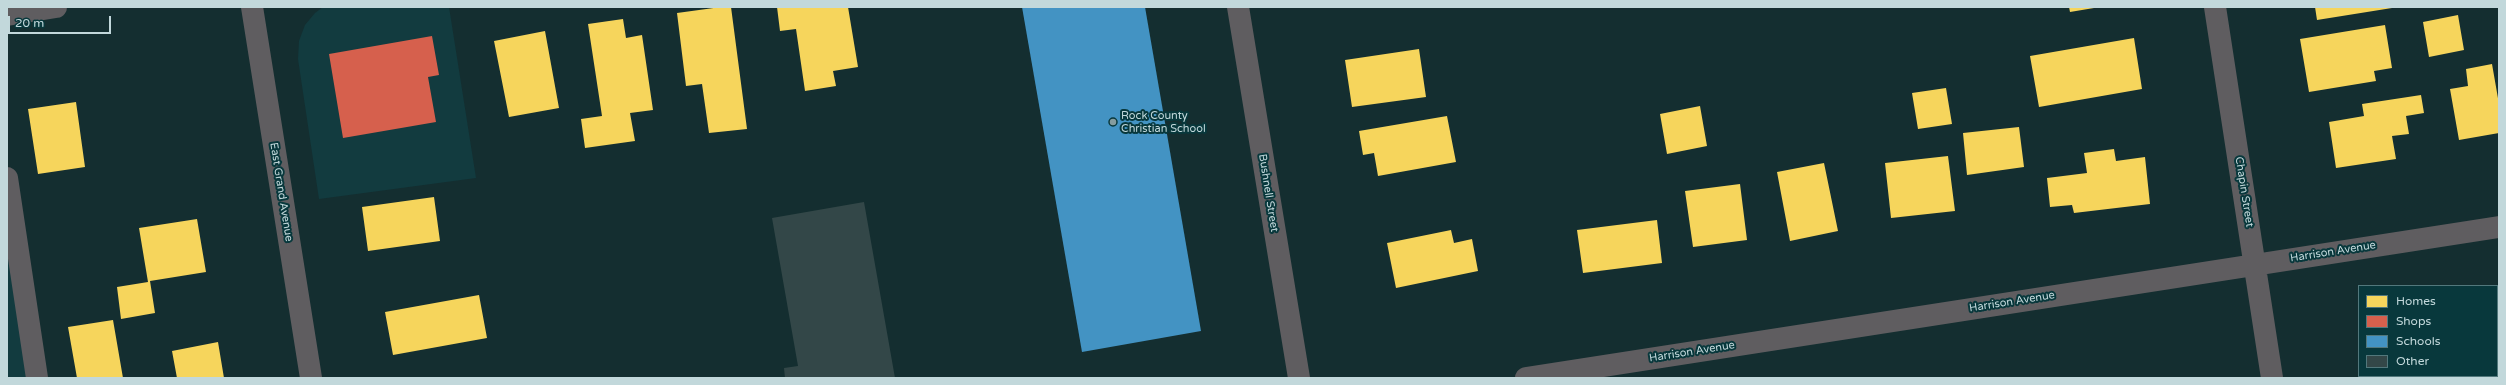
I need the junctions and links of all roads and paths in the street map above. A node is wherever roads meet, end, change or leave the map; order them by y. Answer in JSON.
{"nodes":[{"id":1,"x":56,"y":7,"type":"edge"},
{"id":2,"x":252,"y":7,"type":"edge"},
{"id":3,"x":1238,"y":7,"type":"edge"},
{"id":4,"x":2215,"y":7,"type":"edge"},
{"id":5,"x":7,"y":15,"type":"edge"},
{"id":6,"x":7,"y":178,"type":"edge"},
{"id":7,"x":2499,"y":227,"type":"edge"},
{"id":8,"x":2255,"y":264,"type":"junction"},
{"id":9,"x":37,"y":378,"type":"edge"},
{"id":10,"x":311,"y":378,"type":"edge"},
{"id":11,"x":1299,"y":378,"type":"edge"},
{"id":12,"x":1526,"y":378,"type":"edge"},
{"id":13,"x":2272,"y":378,"type":"edge"}],
"edges":[{"from":1,"to":5,"type":"street"},
{"from":2,"to":10,"type":"street","name":"East Grand Avenue"},
{"from":3,"to":11,"type":"street","name":"Bushnell Street"},
{"from":4,"to":8,"type":"street","name":"Chapin Street"},
{"from":6,"to":9,"type":"street"},
{"from":7,"to":8,"type":"street","name":"Harrison Avenue"},
{"from":8,"to":12,"type":"street","name":"Harrison Avenue"},
{"from":8,"to":13,"type":"street","name":"Chapin Street"}]}
